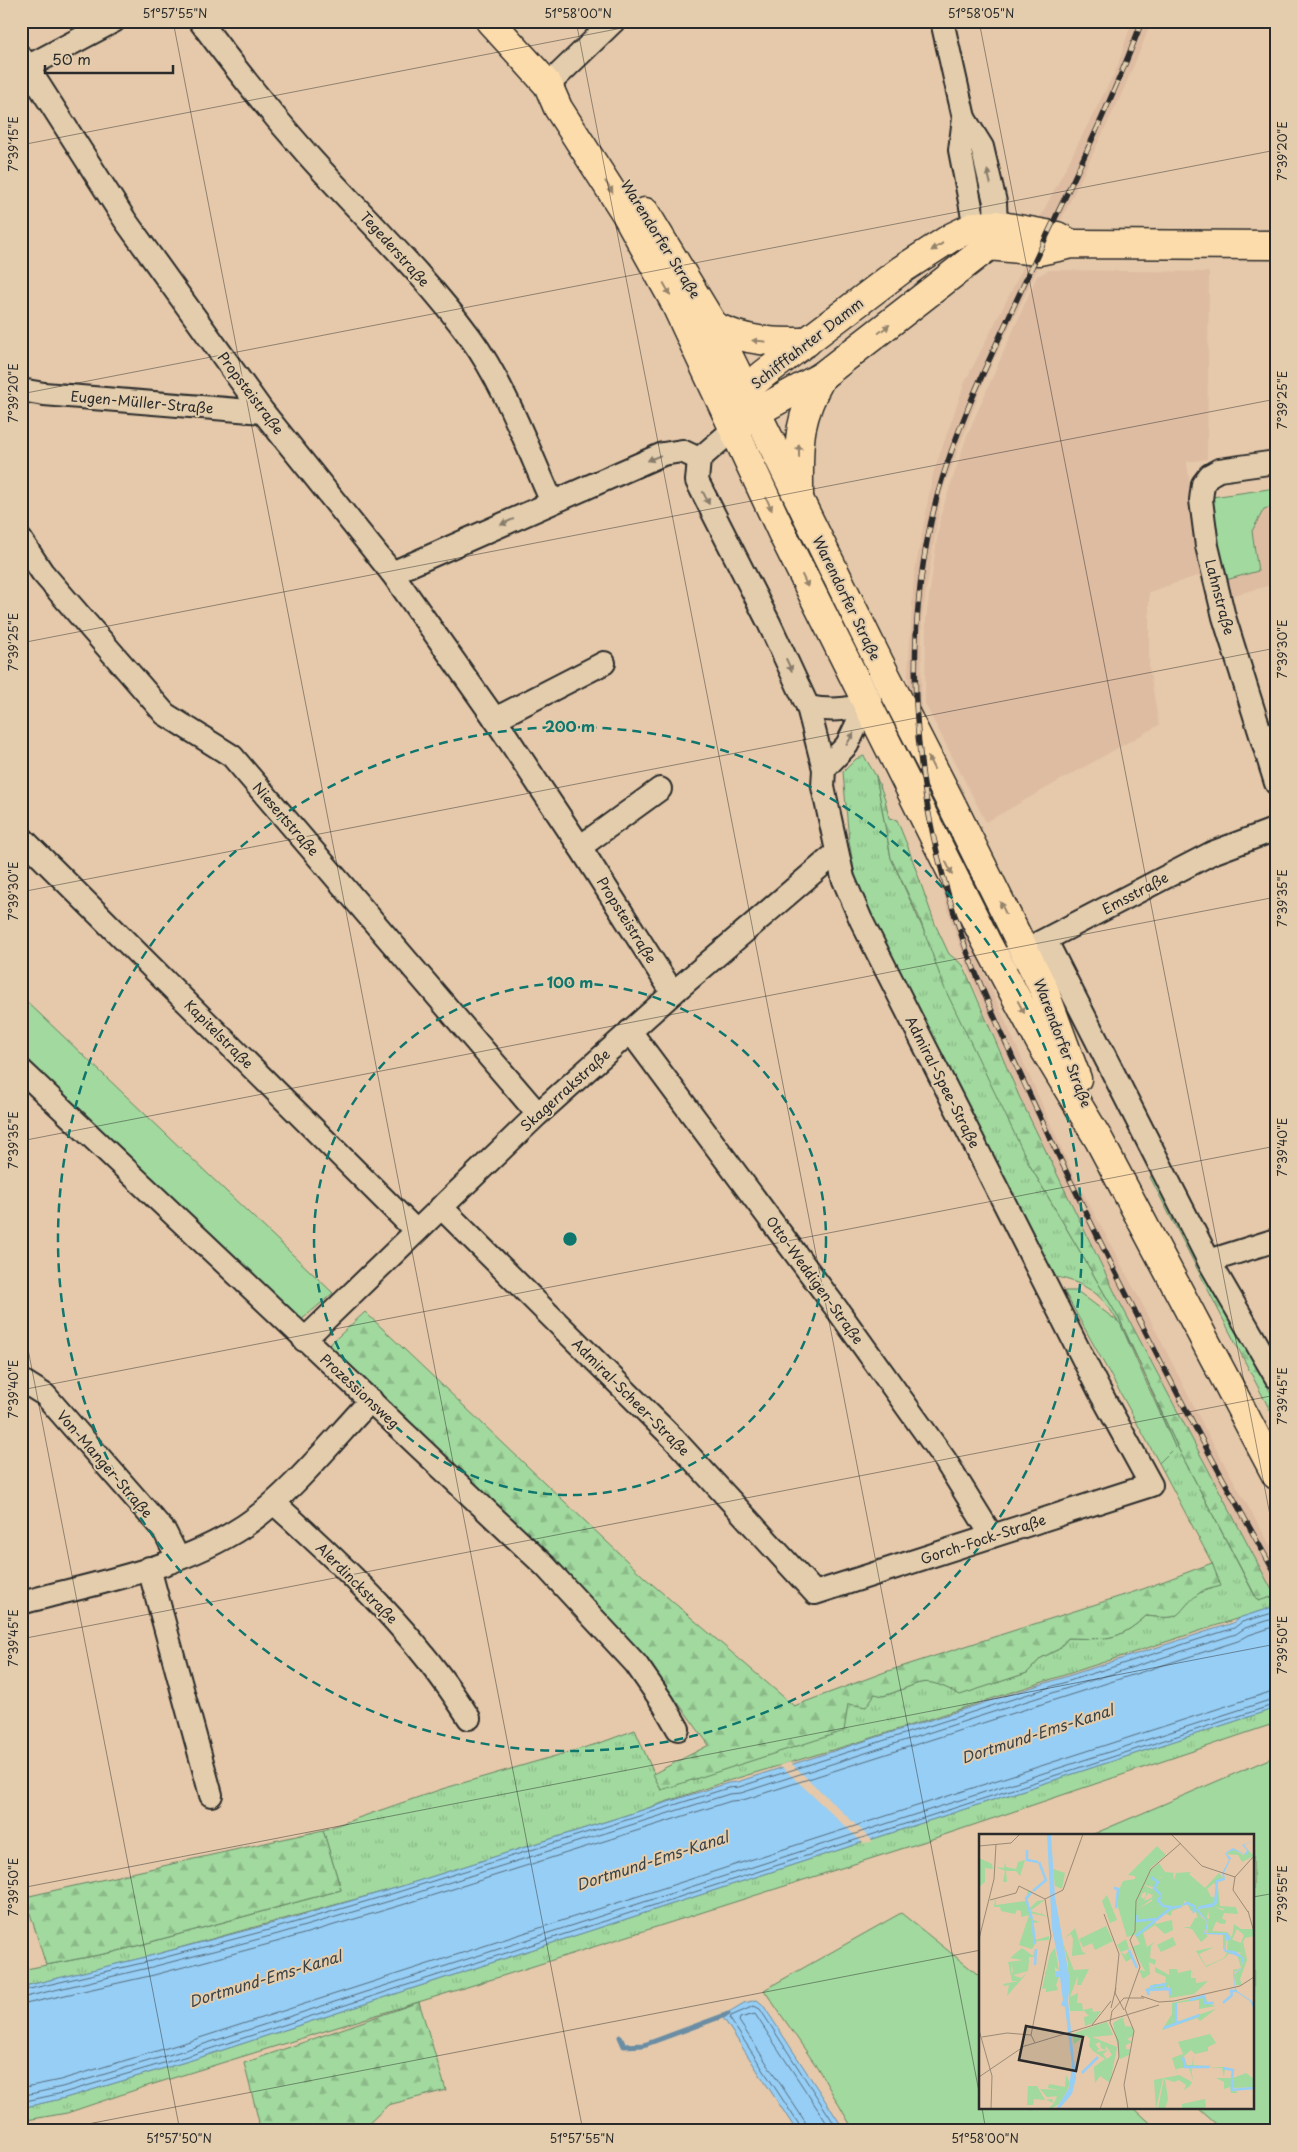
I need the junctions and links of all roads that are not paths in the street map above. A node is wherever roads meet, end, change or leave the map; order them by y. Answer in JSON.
{"nodes":[{"id":1,"x":114,"y":21,"type":"edge"},
{"id":2,"x":200,"y":21,"type":"edge"},
{"id":3,"x":490,"y":21,"type":"edge"},
{"id":4,"x":614,"y":21,"type":"edge"},
{"id":5,"x":942,"y":21,"type":"edge"},
{"id":6,"x":24,"y":62,"type":"edge"},
{"id":7,"x":548,"y":85,"type":"junction"},
{"id":8,"x":986,"y":232,"type":"junction"},
{"id":9,"x":1276,"y":245,"type":"edge"},
{"id":10,"x":714,"y":326,"type":"junction"},
{"id":11,"x":807,"y":342,"type":"junction"},
{"id":12,"x":822,"y":376,"type":"junction"},
{"id":13,"x":21,"y":390,"type":"edge"},
{"id":14,"x":745,"y":411,"type":"junction"},
{"id":15,"x":263,"y":412,"type":"junction"},
{"id":16,"x":699,"y":459,"type":"junction"},
{"id":17,"x":1276,"y":462,"type":"edge"},
{"id":18,"x":799,"y":499,"type":"junction"},
{"id":19,"x":552,"y":502,"type":"junction"},
{"id":20,"x":21,"y":540,"type":"edge"},
{"id":21,"x":392,"y":573,"type":"junction"},
{"id":22,"x":604,"y":663,"type":"dead end"},
{"id":23,"x":883,"y":670,"type":"junction"},
{"id":24,"x":866,"y":704,"type":"junction"},
{"id":25,"x":808,"y":707,"type":"junction"},
{"id":26,"x":495,"y":719,"type":"junction"},
{"id":27,"x":824,"y":769,"type":"junction"},
{"id":28,"x":1276,"y":783,"type":"edge"},
{"id":29,"x":660,"y":789,"type":"dead end"},
{"id":30,"x":1276,"y":830,"type":"edge"},
{"id":31,"x":21,"y":836,"type":"edge"},
{"id":32,"x":580,"y":847,"type":"junction"},
{"id":33,"x":836,"y":853,"type":"junction"},
{"id":34,"x":1035,"y":947,"type":"junction"},
{"id":35,"x":998,"y":964,"type":"junction"},
{"id":36,"x":673,"y":993,"type":"junction"},
{"id":37,"x":630,"y":1031,"type":"junction"},
{"id":38,"x":21,"y":1070,"type":"edge"},
{"id":39,"x":538,"y":1114,"type":"junction"},
{"id":40,"x":1099,"y":1140,"type":"junction"},
{"id":41,"x":441,"y":1207,"type":"junction"},
{"id":42,"x":416,"y":1231,"type":"junction"},
{"id":43,"x":1276,"y":1240,"type":"edge"},
{"id":44,"x":1209,"y":1261,"type":"junction"},
{"id":45,"x":304,"y":1340,"type":"junction"},
{"id":46,"x":1276,"y":1377,"type":"edge"},
{"id":47,"x":21,"y":1380,"type":"edge"},
{"id":48,"x":370,"y":1400,"type":"junction"},
{"id":49,"x":1276,"y":1475,"type":"edge"},
{"id":50,"x":1151,"y":1485,"type":"joint"},
{"id":51,"x":274,"y":1503,"type":"junction"},
{"id":52,"x":992,"y":1536,"type":"junction"},
{"id":53,"x":178,"y":1558,"type":"junction"},
{"id":54,"x":149,"y":1568,"type":"junction"},
{"id":55,"x":816,"y":1592,"type":"joint"},
{"id":56,"x":21,"y":1602,"type":"edge"},
{"id":57,"x":469,"y":1718,"type":"dead end"},
{"id":58,"x":678,"y":1729,"type":"dead end"},
{"id":59,"x":212,"y":1796,"type":"dead end"}],
"edges":[{"from":1,"to":6,"type":"street"},
{"from":2,"to":19,"type":"street","name":"Tegederstraße"},
{"from":3,"to":7,"type":"main road","name":"Warendorfer Straße"},
{"from":4,"to":7,"type":"street"},
{"from":5,"to":8,"type":"street"},
{"from":6,"to":15,"type":"street","name":"Propsteistraße"},
{"from":7,"to":10,"type":"main road","name":"Warendorfer Straße"},
{"from":7,"to":14,"type":"main road","name":"Warendorfer Straße","one_way":true},
{"from":8,"to":9,"type":"main road"},
{"from":8,"to":11,"type":"main road","name":"Schifffahrter Damm","one_way":true},
{"from":12,"to":8,"type":"main road","name":"Schifffahrter Damm","one_way":true},
{"from":11,"to":10,"type":"main road","one_way":true},
{"from":10,"to":14,"type":"main road","name":"Warendorfer Straße"},
{"from":11,"to":14,"type":"main road","name":"Schifffahrter Damm"},
{"from":12,"to":14,"type":"main road","name":"Schifffahrter Damm"},
{"from":18,"to":12,"type":"main road","one_way":true},
{"from":13,"to":15,"type":"street","name":"Eugen-Müller-Straße"},
{"from":14,"to":16,"type":"street"},
{"from":14,"to":18,"type":"main road","name":"Warendorfer Straße"},
{"from":14,"to":24,"type":"main road","name":"Warendorfer Straße","one_way":true},
{"from":15,"to":21,"type":"street","name":"Propsteistraße"},
{"from":16,"to":19,"type":"street","one_way":true},
{"from":16,"to":25,"type":"street","one_way":true},
{"from":17,"to":28,"type":"street","name":"Lahnstraße"},
{"from":18,"to":23,"type":"main road","name":"Warendorfer Straße"},
{"from":19,"to":21,"type":"street","one_way":true},
{"from":20,"to":39,"type":"street","name":"Niesertstraße"},
{"from":21,"to":26,"type":"street","name":"Propsteistraße"},
{"from":22,"to":26,"type":"street"},
{"from":23,"to":24,"type":"street"},
{"from":34,"to":23,"type":"main road","name":"Warendorfer Straße","one_way":true},
{"from":24,"to":25,"type":"street"},
{"from":27,"to":24,"type":"street","one_way":true},
{"from":24,"to":35,"type":"main road","name":"Warendorfer Straße","one_way":true},
{"from":25,"to":27,"type":"street"},
{"from":26,"to":32,"type":"street","name":"Propsteistraße"},
{"from":27,"to":33,"type":"street","name":"Admiral-Spee-Straße"},
{"from":29,"to":32,"type":"street"},
{"from":30,"to":34,"type":"street","name":"Emsstraße"},
{"from":31,"to":42,"type":"street","name":"Kapitelstraße"},
{"from":32,"to":36,"type":"street","name":"Propsteistraße"},
{"from":33,"to":36,"type":"street","name":"Skagerrakstraße"},
{"from":33,"to":50,"type":"street","name":"Admiral-Spee-Straße"},
{"from":34,"to":35,"type":"street","name":"Emsstraße"},
{"from":34,"to":40,"type":"main road","name":"Warendorfer Straße"},
{"from":34,"to":44,"type":"street","name":"Warendorfer Straße"},
{"from":35,"to":40,"type":"main road","name":"Warendorfer Straße","one_way":true},
{"from":36,"to":37,"type":"street","name":"Skagerrakstraße"},
{"from":37,"to":39,"type":"street","name":"Skagerrakstraße"},
{"from":37,"to":52,"type":"street","name":"Otto-Weddigen-Straße"},
{"from":38,"to":45,"type":"street","name":"Prozessionsweg"},
{"from":39,"to":41,"type":"street","name":"Skagerrakstraße"},
{"from":40,"to":49,"type":"main road","name":"Warendorfer Straße"},
{"from":41,"to":42,"type":"street","name":"Skagerrakstraße"},
{"from":41,"to":55,"type":"street","name":"Admiral-Scheer-Straße"},
{"from":42,"to":45,"type":"street","name":"Skagerrakstraße"},
{"from":43,"to":44,"type":"street"},
{"from":44,"to":46,"type":"street","name":"Warendorfer Straße"},
{"from":45,"to":48,"type":"street","name":"Prozessionsweg"},
{"from":47,"to":53,"type":"street","name":"Von-Manger-Straße"},
{"from":48,"to":51,"type":"street"},
{"from":48,"to":58,"type":"street","name":"Prozessionsweg"},
{"from":50,"to":52,"type":"street","name":"Gorch-Fock-Straße"},
{"from":51,"to":53,"type":"street"},
{"from":51,"to":57,"type":"street","name":"Alerdinckstraße"},
{"from":52,"to":55,"type":"street","name":"Gorch-Fock-Straße"},
{"from":53,"to":54,"type":"street"},
{"from":54,"to":56,"type":"street"},
{"from":54,"to":59,"type":"street"}]}
